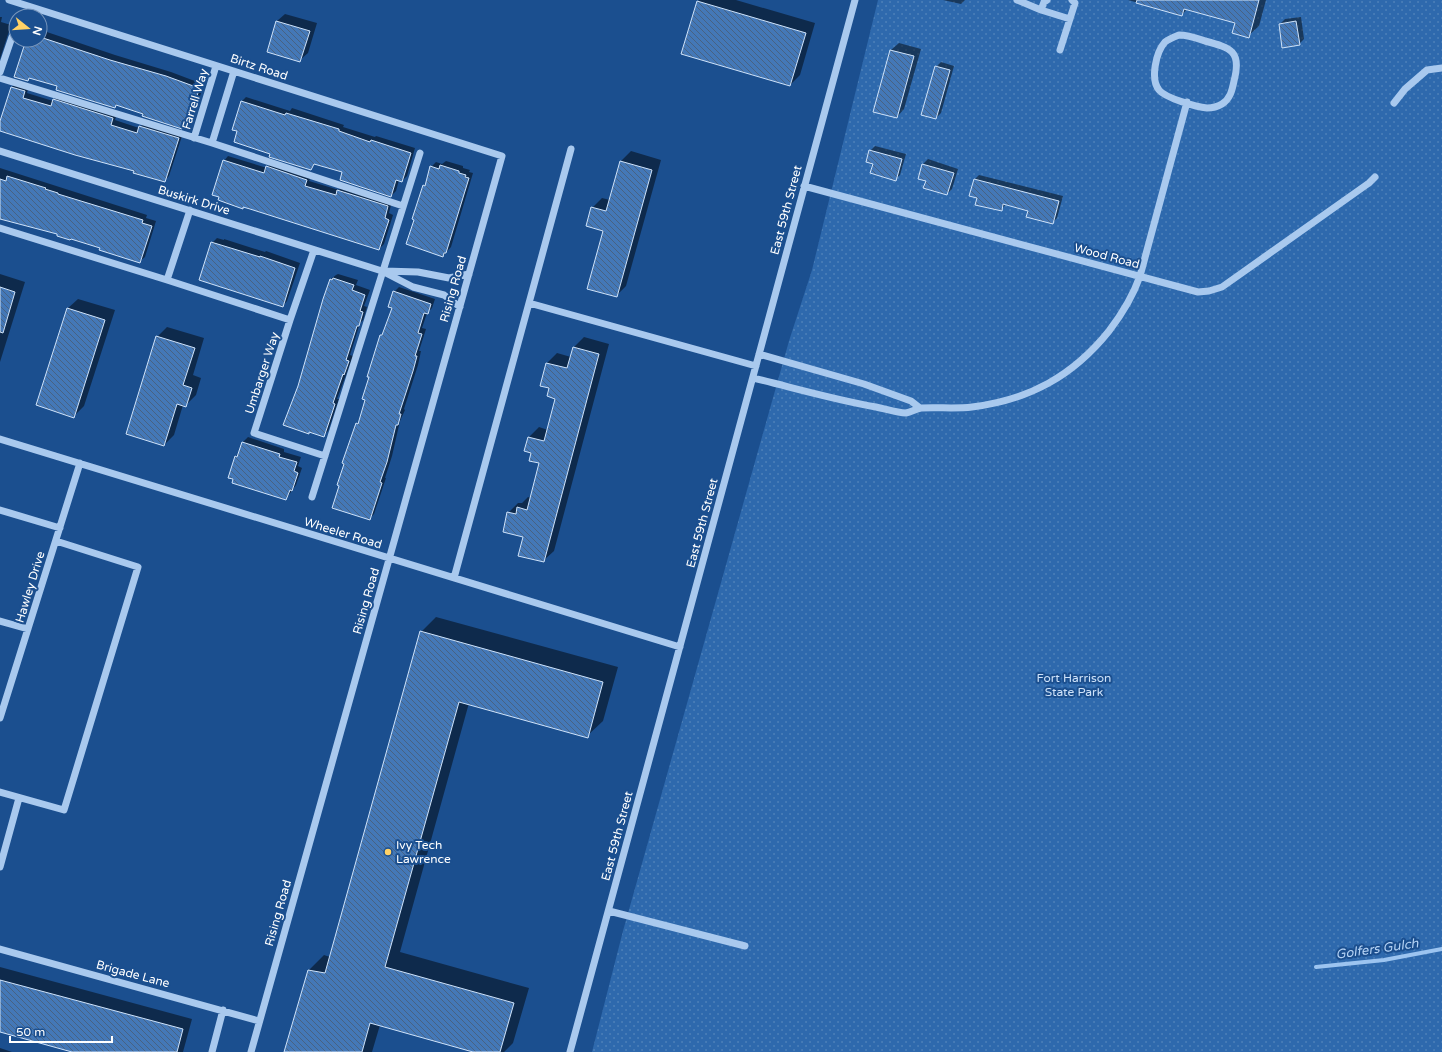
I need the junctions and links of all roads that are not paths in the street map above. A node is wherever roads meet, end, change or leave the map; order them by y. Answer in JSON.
{"nodes":[{"id":1,"x":9,"y":0,"type":"edge"},
{"id":2,"x":855,"y":0,"type":"edge"},
{"id":3,"x":1017,"y":0,"type":"edge"},
{"id":4,"x":1047,"y":0,"type":"edge"},
{"id":5,"x":1072,"y":0,"type":"edge"},
{"id":6,"x":1041,"y":10,"type":"junction"},
{"id":7,"x":1070,"y":20,"type":"junction"},
{"id":8,"x":8,"y":48,"type":"edge"},
{"id":9,"x":1060,"y":50,"type":"dead end"},
{"id":10,"x":216,"y":66,"type":"junction"},
{"id":11,"x":1442,"y":68,"type":"edge"},
{"id":12,"x":234,"y":71,"type":"junction"},
{"id":13,"x":0,"y":72,"type":"edge"},
{"id":14,"x":0,"y":78,"type":"edge"},
{"id":15,"x":1187,"y":102,"type":"junction"},
{"id":16,"x":1394,"y":102,"type":"dead end"},
{"id":17,"x":194,"y":138,"type":"junction"},
{"id":18,"x":212,"y":143,"type":"junction"},
{"id":19,"x":571,"y":149,"type":"dead end"},
{"id":20,"x":0,"y":151,"type":"edge"},
{"id":21,"x":420,"y":153,"type":"dead end"},
{"id":22,"x":502,"y":156,"type":"joint"},
{"id":23,"x":1375,"y":177,"type":"dead end"},
{"id":24,"x":804,"y":186,"type":"junction"},
{"id":25,"x":403,"y":206,"type":"junction"},
{"id":26,"x":190,"y":210,"type":"junction"},
{"id":27,"x":0,"y":228,"type":"edge"},
{"id":28,"x":314,"y":250,"type":"junction"},
{"id":29,"x":382,"y":271,"type":"junction"},
{"id":30,"x":469,"y":274,"type":"junction"},
{"id":31,"x":1140,"y":276,"type":"junction"},
{"id":32,"x":167,"y":280,"type":"junction"},
{"id":33,"x":529,"y":303,"type":"junction"},
{"id":34,"x":460,"y":307,"type":"junction"},
{"id":35,"x":290,"y":320,"type":"junction"},
{"id":36,"x":759,"y":354,"type":"junction"},
{"id":37,"x":756,"y":366,"type":"junction"},
{"id":38,"x":752,"y":378,"type":"junction"},
{"id":39,"x":920,"y":408,"type":"junction"},
{"id":40,"x":0,"y":438,"type":"edge"},
{"id":41,"x":325,"y":456,"type":"junction"},
{"id":42,"x":80,"y":463,"type":"junction"},
{"id":43,"x":312,"y":498,"type":"dead end"},
{"id":44,"x":0,"y":510,"type":"edge"},
{"id":45,"x":60,"y":528,"type":"junction"},
{"id":46,"x":56,"y":541,"type":"junction"},
{"id":47,"x":389,"y":558,"type":"junction"},
{"id":48,"x":454,"y":578,"type":"junction"},
{"id":49,"x":0,"y":621,"type":"edge"},
{"id":50,"x":28,"y":629,"type":"junction"},
{"id":51,"x":680,"y":647,"type":"junction"},
{"id":52,"x":0,"y":718,"type":"edge"},
{"id":53,"x":0,"y":792,"type":"edge"},
{"id":54,"x":19,"y":798,"type":"junction"},
{"id":55,"x":0,"y":868,"type":"edge"},
{"id":56,"x":608,"y":911,"type":"junction"},
{"id":57,"x":745,"y":946,"type":"dead end"},
{"id":58,"x":0,"y":949,"type":"edge"},
{"id":59,"x":223,"y":1010,"type":"junction"},
{"id":60,"x":259,"y":1021,"type":"junction"},
{"id":61,"x":212,"y":1052,"type":"edge"},
{"id":62,"x":251,"y":1052,"type":"edge"},
{"id":63,"x":570,"y":1052,"type":"edge"}],
"edges":[{"from":1,"to":10,"type":"street","name":"Birtz Road"},
{"from":2,"to":24,"type":"street","name":"East 59th Street"},
{"from":3,"to":6,"type":"street"},
{"from":4,"to":6,"type":"street"},
{"from":5,"to":7,"type":"street"},
{"from":6,"to":7,"type":"street"},
{"from":7,"to":9,"type":"street"},
{"from":8,"to":13,"type":"street"},
{"from":10,"to":12,"type":"street","name":"Birtz Road"},
{"from":10,"to":17,"type":"street","name":"Farrell Way"},
{"from":11,"to":16,"type":"street"},
{"from":12,"to":18,"type":"street"},
{"from":12,"to":22,"type":"street","name":"Birtz Road"},
{"from":14,"to":17,"type":"street"},
{"from":15,"to":15,"type":"street"},
{"from":15,"to":31,"type":"street"},
{"from":17,"to":18,"type":"street"},
{"from":18,"to":25,"type":"street"},
{"from":19,"to":33,"type":"street"},
{"from":20,"to":26,"type":"street","name":"Buskirk Drive"},
{"from":21,"to":25,"type":"street"},
{"from":22,"to":30,"type":"street","name":"Rising Road"},
{"from":23,"to":31,"type":"street","name":"Wood Road"},
{"from":24,"to":31,"type":"street","name":"Wood Road"},
{"from":24,"to":36,"type":"street","name":"East 59th Street"},
{"from":25,"to":29,"type":"street"},
{"from":26,"to":28,"type":"street","name":"Buskirk Drive"},
{"from":26,"to":32,"type":"street"},
{"from":27,"to":32,"type":"street"},
{"from":28,"to":29,"type":"street","name":"Buskirk Drive"},
{"from":28,"to":35,"type":"street","name":"Umbarger Way"},
{"from":29,"to":30,"type":"street","name":"Buskirk Drive"},
{"from":29,"to":34,"type":"street","name":"Buskirk Drive"},
{"from":29,"to":41,"type":"street"},
{"from":30,"to":34,"type":"street","name":"Rising Road"},
{"from":31,"to":39,"type":"street"},
{"from":32,"to":35,"type":"street"},
{"from":33,"to":37,"type":"street"},
{"from":33,"to":48,"type":"street"},
{"from":34,"to":47,"type":"street","name":"Rising Road"},
{"from":35,"to":41,"type":"street","name":"Umbarger Way"},
{"from":36,"to":37,"type":"street","name":"East 59th Street"},
{"from":36,"to":39,"type":"street"},
{"from":37,"to":38,"type":"street","name":"East 59th Street"},
{"from":38,"to":39,"type":"street"},
{"from":38,"to":51,"type":"street","name":"East 59th Street"},
{"from":40,"to":42,"type":"street","name":"Wheeler Road"},
{"from":41,"to":43,"type":"street"},
{"from":42,"to":45,"type":"street","name":"Hawley Drive"},
{"from":42,"to":47,"type":"street","name":"Wheeler Road"},
{"from":44,"to":45,"type":"street"},
{"from":45,"to":46,"type":"street","name":"Hawley Drive"},
{"from":46,"to":50,"type":"street","name":"Hawley Drive"},
{"from":46,"to":54,"type":"street"},
{"from":47,"to":48,"type":"street","name":"Wheeler Road"},
{"from":47,"to":60,"type":"street","name":"Rising Road"},
{"from":48,"to":51,"type":"street","name":"Wheeler Road"},
{"from":49,"to":50,"type":"street"},
{"from":50,"to":52,"type":"street","name":"Hawley Drive"},
{"from":51,"to":56,"type":"street","name":"East 59th Street"},
{"from":53,"to":54,"type":"street"},
{"from":54,"to":55,"type":"street"},
{"from":56,"to":57,"type":"street"},
{"from":56,"to":63,"type":"street","name":"East 59th Street"},
{"from":58,"to":59,"type":"street","name":"Brigade Lane"},
{"from":59,"to":60,"type":"street","name":"Brigade Lane"},
{"from":59,"to":61,"type":"street"},
{"from":60,"to":62,"type":"street","name":"Rising Road"}]}
